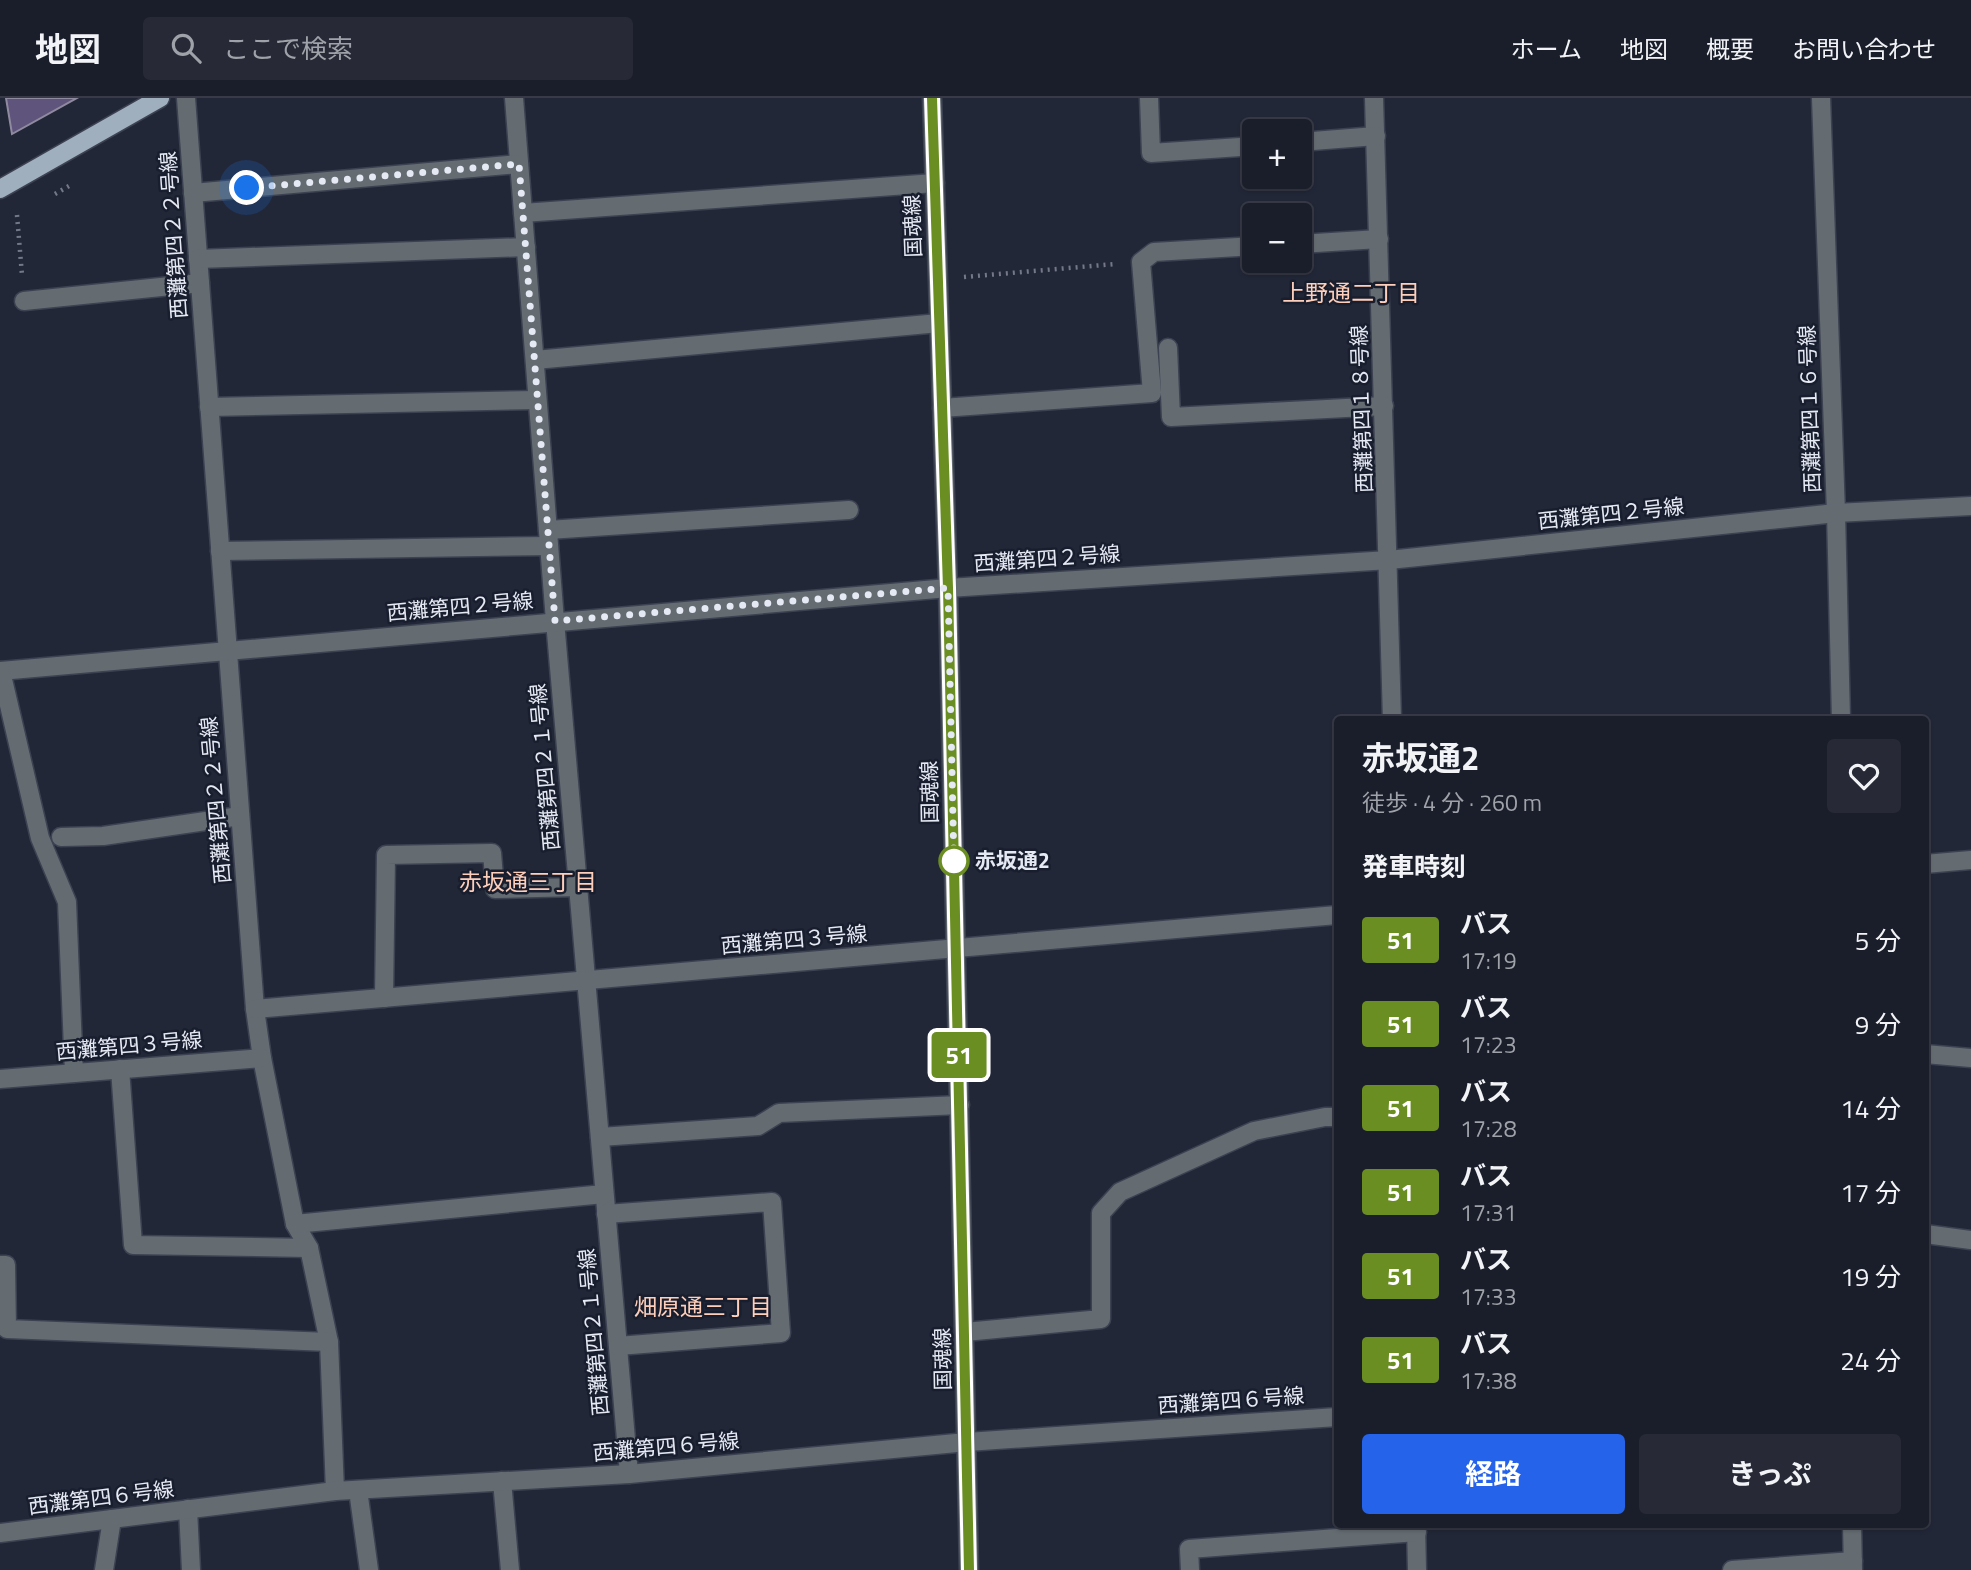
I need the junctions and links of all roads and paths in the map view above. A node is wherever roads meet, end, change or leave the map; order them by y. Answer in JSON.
{"nodes":[{"id":1,"x":160,"y":98,"type":"edge"},
{"id":2,"x":186,"y":98,"type":"edge"},
{"id":3,"x":514,"y":98,"type":"edge"},
{"id":4,"x":932,"y":98,"type":"edge"},
{"id":5,"x":1149,"y":98,"type":"edge"},
{"id":6,"x":1374,"y":98,"type":"edge"},
{"id":7,"x":1821,"y":98,"type":"edge"},
{"id":8,"x":1376,"y":136,"type":"junction"},
{"id":9,"x":1312,"y":141,"type":"edge"},
{"id":10,"x":1242,"y":147,"type":"edge"},
{"id":11,"x":519,"y":164,"type":"junction"},
{"id":12,"x":935,"y":183,"type":"junction"},
{"id":13,"x":69,"y":186,"type":"dead end"},
{"id":14,"x":0,"y":189,"type":"edge"},
{"id":15,"x":193,"y":193,"type":"junction"},
{"id":16,"x":55,"y":194,"type":"dead end"},
{"id":17,"x":523,"y":213,"type":"junction"},
{"id":18,"x":17,"y":215,"type":"dead end"},
{"id":19,"x":1379,"y":239,"type":"junction"},
{"id":20,"x":1312,"y":243,"type":"edge"},
{"id":21,"x":526,"y":247,"type":"junction"},
{"id":22,"x":1242,"y":247,"type":"edge"},
{"id":23,"x":198,"y":259,"type":"junction"},
{"id":24,"x":1140,"y":262,"type":"junction"},
{"id":25,"x":938,"y":279,"type":"junction"},
{"id":26,"x":200,"y":283,"type":"junction"},
{"id":27,"x":24,"y":301,"type":"joint"},
{"id":28,"x":939,"y":323,"type":"junction"},
{"id":29,"x":1168,"y":348,"type":"dead end"},
{"id":30,"x":535,"y":360,"type":"junction"},
{"id":31,"x":537,"y":400,"type":"junction"},
{"id":32,"x":209,"y":407,"type":"junction"},
{"id":33,"x":1384,"y":407,"type":"junction"},
{"id":34,"x":942,"y":408,"type":"junction"},
{"id":35,"x":1971,"y":506,"type":"edge"},
{"id":36,"x":849,"y":510,"type":"dead end"},
{"id":37,"x":1836,"y":513,"type":"junction"},
{"id":38,"x":548,"y":538,"type":"junction"},
{"id":39,"x":219,"y":551,"type":"junction"},
{"id":40,"x":1389,"y":560,"type":"junction"},
{"id":41,"x":948,"y":588,"type":"junction"},
{"id":42,"x":555,"y":621,"type":"junction"},
{"id":43,"x":227,"y":651,"type":"junction"},
{"id":44,"x":1,"y":671,"type":"edge"},
{"id":45,"x":1392,"y":716,"type":"edge"},
{"id":46,"x":1841,"y":716,"type":"edge"},
{"id":47,"x":240,"y":816,"type":"junction"},
{"id":48,"x":61,"y":837,"type":"dead end"},
{"id":49,"x":1971,"y":860,"type":"edge"},
{"id":50,"x":1929,"y":864,"type":"edge"},
{"id":51,"x":578,"y":887,"type":"junction"},
{"id":52,"x":1334,"y":915,"type":"edge"},
{"id":53,"x":956,"y":950,"type":"junction"},
{"id":54,"x":586,"y":980,"type":"junction"},
{"id":55,"x":384,"y":998,"type":"junction"},
{"id":56,"x":256,"y":1009,"type":"junction"},
{"id":57,"x":1929,"y":1054,"type":"edge"},
{"id":58,"x":262,"y":1058,"type":"junction"},
{"id":59,"x":1971,"y":1058,"type":"edge"},
{"id":60,"x":120,"y":1069,"type":"junction"},
{"id":61,"x":74,"y":1073,"type":"junction"},
{"id":62,"x":0,"y":1079,"type":"edge"},
{"id":63,"x":960,"y":1105,"type":"junction"},
{"id":64,"x":1334,"y":1118,"type":"edge"},
{"id":65,"x":600,"y":1137,"type":"junction"},
{"id":66,"x":604,"y":1194,"type":"junction"},
{"id":67,"x":606,"y":1214,"type":"junction"},
{"id":68,"x":295,"y":1224,"type":"junction"},
{"id":69,"x":1929,"y":1235,"type":"edge"},
{"id":70,"x":1971,"y":1240,"type":"edge"},
{"id":71,"x":309,"y":1248,"type":"junction"},
{"id":72,"x":0,"y":1265,"type":"edge"},
{"id":73,"x":965,"y":1332,"type":"junction"},
{"id":74,"x":328,"y":1342,"type":"junction"},
{"id":75,"x":618,"y":1346,"type":"junction"},
{"id":76,"x":1334,"y":1417,"type":"edge"},
{"id":77,"x":967,"y":1441,"type":"junction"},
{"id":78,"x":629,"y":1474,"type":"junction"},
{"id":79,"x":502,"y":1482,"type":"junction"},
{"id":80,"x":358,"y":1490,"type":"junction"},
{"id":81,"x":335,"y":1491,"type":"junction"},
{"id":82,"x":188,"y":1509,"type":"junction"},
{"id":83,"x":112,"y":1519,"type":"junction"},
{"id":84,"x":1416,"y":1528,"type":"edge"},
{"id":85,"x":1852,"y":1528,"type":"edge"},
{"id":86,"x":0,"y":1534,"type":"edge"},
{"id":87,"x":1853,"y":1565,"type":"edge"},
{"id":88,"x":104,"y":1570,"type":"edge"},
{"id":89,"x":191,"y":1570,"type":"edge"},
{"id":90,"x":369,"y":1570,"type":"edge"},
{"id":91,"x":510,"y":1570,"type":"edge"},
{"id":92,"x":969,"y":1570,"type":"edge"},
{"id":93,"x":1190,"y":1570,"type":"edge"},
{"id":94,"x":1417,"y":1570,"type":"edge"},
{"id":95,"x":1732,"y":1570,"type":"edge"}],
"edges":[{"from":1,"to":14,"type":"main road"},
{"from":2,"to":15,"type":"street","name":"西灘第四２２号線"},
{"from":3,"to":11,"type":"street","name":"西灘第四２１号線"},
{"from":4,"to":12,"type":"street","name":"国魂線"},
{"from":5,"to":10,"type":"street"},
{"from":6,"to":8,"type":"street","name":"西灘第四１８号線"},
{"from":7,"to":37,"type":"street","name":"西灘第四１６号線"},
{"from":8,"to":9,"type":"street"},
{"from":8,"to":19,"type":"street","name":"西灘第四１８号線"},
{"from":11,"to":15,"type":"street"},
{"from":11,"to":17,"type":"street","name":"西灘第四２１号線"},
{"from":12,"to":17,"type":"street"},
{"from":12,"to":25,"type":"street","name":"国魂線"},
{"from":13,"to":16,"type":"path"},
{"from":15,"to":23,"type":"street","name":"西灘第四２２号線"},
{"from":17,"to":21,"type":"street","name":"西灘第四２１号線"},
{"from":18,"to":27,"type":"path"},
{"from":19,"to":20,"type":"street"},
{"from":19,"to":33,"type":"street","name":"西灘第四１８号線"},
{"from":21,"to":23,"type":"street"},
{"from":21,"to":30,"type":"street","name":"西灘第四２１号線"},
{"from":22,"to":24,"type":"street"},
{"from":23,"to":26,"type":"street","name":"西灘第四２２号線"},
{"from":24,"to":25,"type":"path"},
{"from":24,"to":34,"type":"street"},
{"from":25,"to":28,"type":"street","name":"国魂線"},
{"from":26,"to":27,"type":"street"},
{"from":26,"to":32,"type":"street","name":"西灘第四２２号線"},
{"from":28,"to":30,"type":"street"},
{"from":28,"to":34,"type":"street","name":"国魂線"},
{"from":29,"to":33,"type":"street"},
{"from":30,"to":31,"type":"street","name":"西灘第四２１号線"},
{"from":31,"to":32,"type":"street"},
{"from":31,"to":38,"type":"street","name":"西灘第四２１号線"},
{"from":32,"to":39,"type":"street","name":"西灘第四２２号線"},
{"from":33,"to":40,"type":"street","name":"西灘第四１８号線"},
{"from":34,"to":41,"type":"street","name":"国魂線"},
{"from":35,"to":37,"type":"street","name":"西灘第四２号線"},
{"from":36,"to":38,"type":"street"},
{"from":37,"to":40,"type":"street","name":"西灘第四２号線"},
{"from":37,"to":46,"type":"street","name":"西灘第四１６号線"},
{"from":38,"to":39,"type":"street"},
{"from":38,"to":42,"type":"street","name":"西灘第四２１号線"},
{"from":39,"to":43,"type":"street","name":"西灘第四２２号線"},
{"from":40,"to":41,"type":"street","name":"西灘第四２号線"},
{"from":40,"to":45,"type":"street","name":"西灘第四１８号線"},
{"from":41,"to":42,"type":"street","name":"西灘第四２号線"},
{"from":41,"to":53,"type":"street","name":"国魂線"},
{"from":42,"to":43,"type":"street","name":"西灘第四２号線"},
{"from":42,"to":51,"type":"street","name":"西灘第四２１号線"},
{"from":43,"to":44,"type":"street","name":"西灘第四２号線"},
{"from":43,"to":47,"type":"street","name":"西灘第四２２号線"},
{"from":44,"to":61,"type":"street"},
{"from":47,"to":48,"type":"street"},
{"from":47,"to":56,"type":"street","name":"西灘第四２２号線"},
{"from":49,"to":50,"type":"street"},
{"from":51,"to":54,"type":"street","name":"西灘第四２１号線"},
{"from":51,"to":55,"type":"street"},
{"from":52,"to":53,"type":"street","name":"西灘第四３号線"},
{"from":53,"to":54,"type":"street","name":"西灘第四３号線"},
{"from":53,"to":63,"type":"street","name":"国魂線"},
{"from":54,"to":55,"type":"street","name":"西灘第四３号線"},
{"from":54,"to":65,"type":"street","name":"西灘第四２１号線"},
{"from":55,"to":56,"type":"street","name":"西灘第四３号線"},
{"from":56,"to":58,"type":"street","name":"西灘第四２２号線"},
{"from":57,"to":59,"type":"street"},
{"from":58,"to":60,"type":"street","name":"西灘第四３号線"},
{"from":58,"to":68,"type":"street","name":"西灘第四２２号線"},
{"from":60,"to":61,"type":"street","name":"西灘第四３号線"},
{"from":60,"to":71,"type":"street"},
{"from":61,"to":62,"type":"street","name":"西灘第四３号線"},
{"from":63,"to":65,"type":"street"},
{"from":63,"to":73,"type":"street","name":"国魂線"},
{"from":64,"to":73,"type":"street"},
{"from":65,"to":66,"type":"street","name":"西灘第四２１号線"},
{"from":66,"to":67,"type":"street","name":"西灘第四２１号線"},
{"from":66,"to":68,"type":"street"},
{"from":67,"to":75,"type":"street","name":"西灘第四２１号線"},
{"from":67,"to":75,"type":"street"},
{"from":68,"to":71,"type":"street","name":"西灘第四２２号線"},
{"from":69,"to":70,"type":"street"},
{"from":71,"to":74,"type":"street","name":"西灘第四２２号線"},
{"from":72,"to":74,"type":"street"},
{"from":73,"to":77,"type":"street","name":"国魂線"},
{"from":74,"to":81,"type":"street","name":"西灘第四２２号線"},
{"from":75,"to":78,"type":"street","name":"西灘第四２１号線"},
{"from":76,"to":77,"type":"street","name":"西灘第四６号線"},
{"from":77,"to":78,"type":"street","name":"西灘第四６号線"},
{"from":77,"to":92,"type":"street","name":"国魂線"},
{"from":78,"to":79,"type":"street","name":"西灘第四６号線"},
{"from":79,"to":80,"type":"street","name":"西灘第四６号線"},
{"from":79,"to":91,"type":"street"},
{"from":80,"to":81,"type":"street","name":"西灘第四６号線"},
{"from":80,"to":90,"type":"street"},
{"from":81,"to":82,"type":"street","name":"西灘第四６号線"},
{"from":82,"to":83,"type":"street","name":"西灘第四６号線"},
{"from":82,"to":89,"type":"street"},
{"from":83,"to":86,"type":"street","name":"西灘第四６号線"},
{"from":83,"to":88,"type":"street"},
{"from":84,"to":93,"type":"street"},
{"from":84,"to":94,"type":"street"},
{"from":85,"to":87,"type":"street"},
{"from":87,"to":95,"type":"street"}]}
